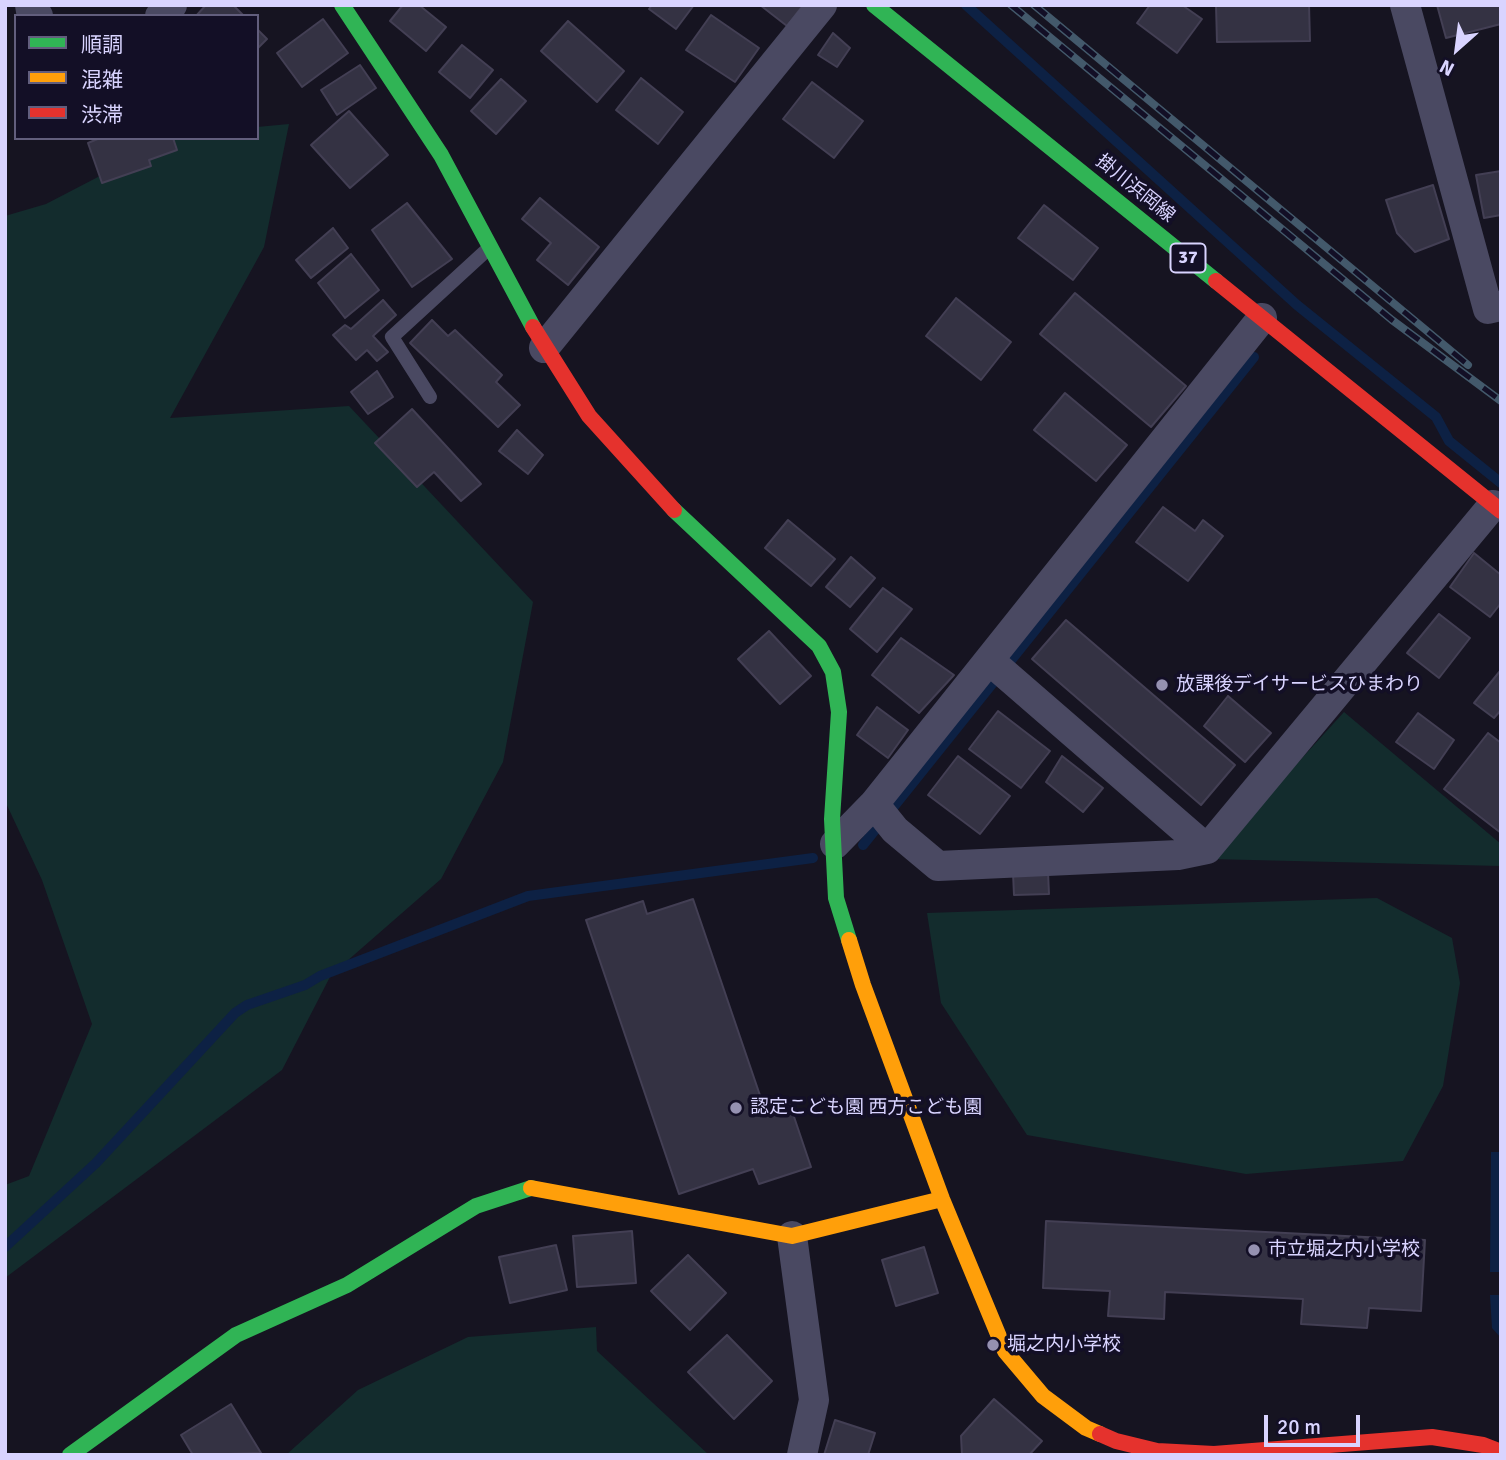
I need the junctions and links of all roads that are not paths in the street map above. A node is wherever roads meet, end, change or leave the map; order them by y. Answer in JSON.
{"nodes":[{"id":1,"x":342,"y":5,"type":"edge"},
{"id":2,"x":822,"y":5,"type":"edge"},
{"id":3,"x":874,"y":5,"type":"edge"},
{"id":4,"x":1405,"y":5,"type":"edge"},
{"id":5,"x":490,"y":247,"type":"junction"},
{"id":6,"x":1501,"y":306,"type":"edge"},
{"id":7,"x":1262,"y":318,"type":"junction"},
{"id":8,"x":544,"y":348,"type":"junction"},
{"id":9,"x":430,"y":397,"type":"dead end"},
{"id":10,"x":1497,"y":508,"type":"edge"},
{"id":11,"x":990,"y":661,"type":"junction"},
{"id":12,"x":881,"y":812,"type":"junction"},
{"id":13,"x":835,"y":844,"type":"junction"},
{"id":14,"x":1207,"y":849,"type":"junction"},
{"id":15,"x":942,"y":1199,"type":"junction"},
{"id":16,"x":792,"y":1236,"type":"junction"},
{"id":17,"x":1116,"y":1441,"type":"junction"},
{"id":18,"x":1501,"y":1452,"type":"edge"},
{"id":19,"x":71,"y":1455,"type":"edge"},
{"id":20,"x":802,"y":1455,"type":"edge"},
{"id":21,"x":1103,"y":1455,"type":"edge"}],
"edges":[{"from":1,"to":5,"type":"street"},
{"from":2,"to":8,"type":"street"},
{"from":3,"to":7,"type":"street","name":"掛川浜岡線","number":"37"},
{"from":4,"to":6,"type":"street"},
{"from":5,"to":8,"type":"street"},
{"from":5,"to":9,"type":"lane"},
{"from":7,"to":10,"type":"street","name":"掛川浜岡線","number":"37"},
{"from":7,"to":11,"type":"street"},
{"from":8,"to":13,"type":"street"},
{"from":10,"to":14,"type":"street"},
{"from":11,"to":12,"type":"street"},
{"from":11,"to":14,"type":"street"},
{"from":12,"to":13,"type":"street"},
{"from":12,"to":14,"type":"street"},
{"from":13,"to":15,"type":"street"},
{"from":15,"to":16,"type":"street"},
{"from":15,"to":17,"type":"street"},
{"from":16,"to":19,"type":"street"},
{"from":16,"to":20,"type":"street"},
{"from":17,"to":18,"type":"street"},
{"from":17,"to":21,"type":"lane"}]}
